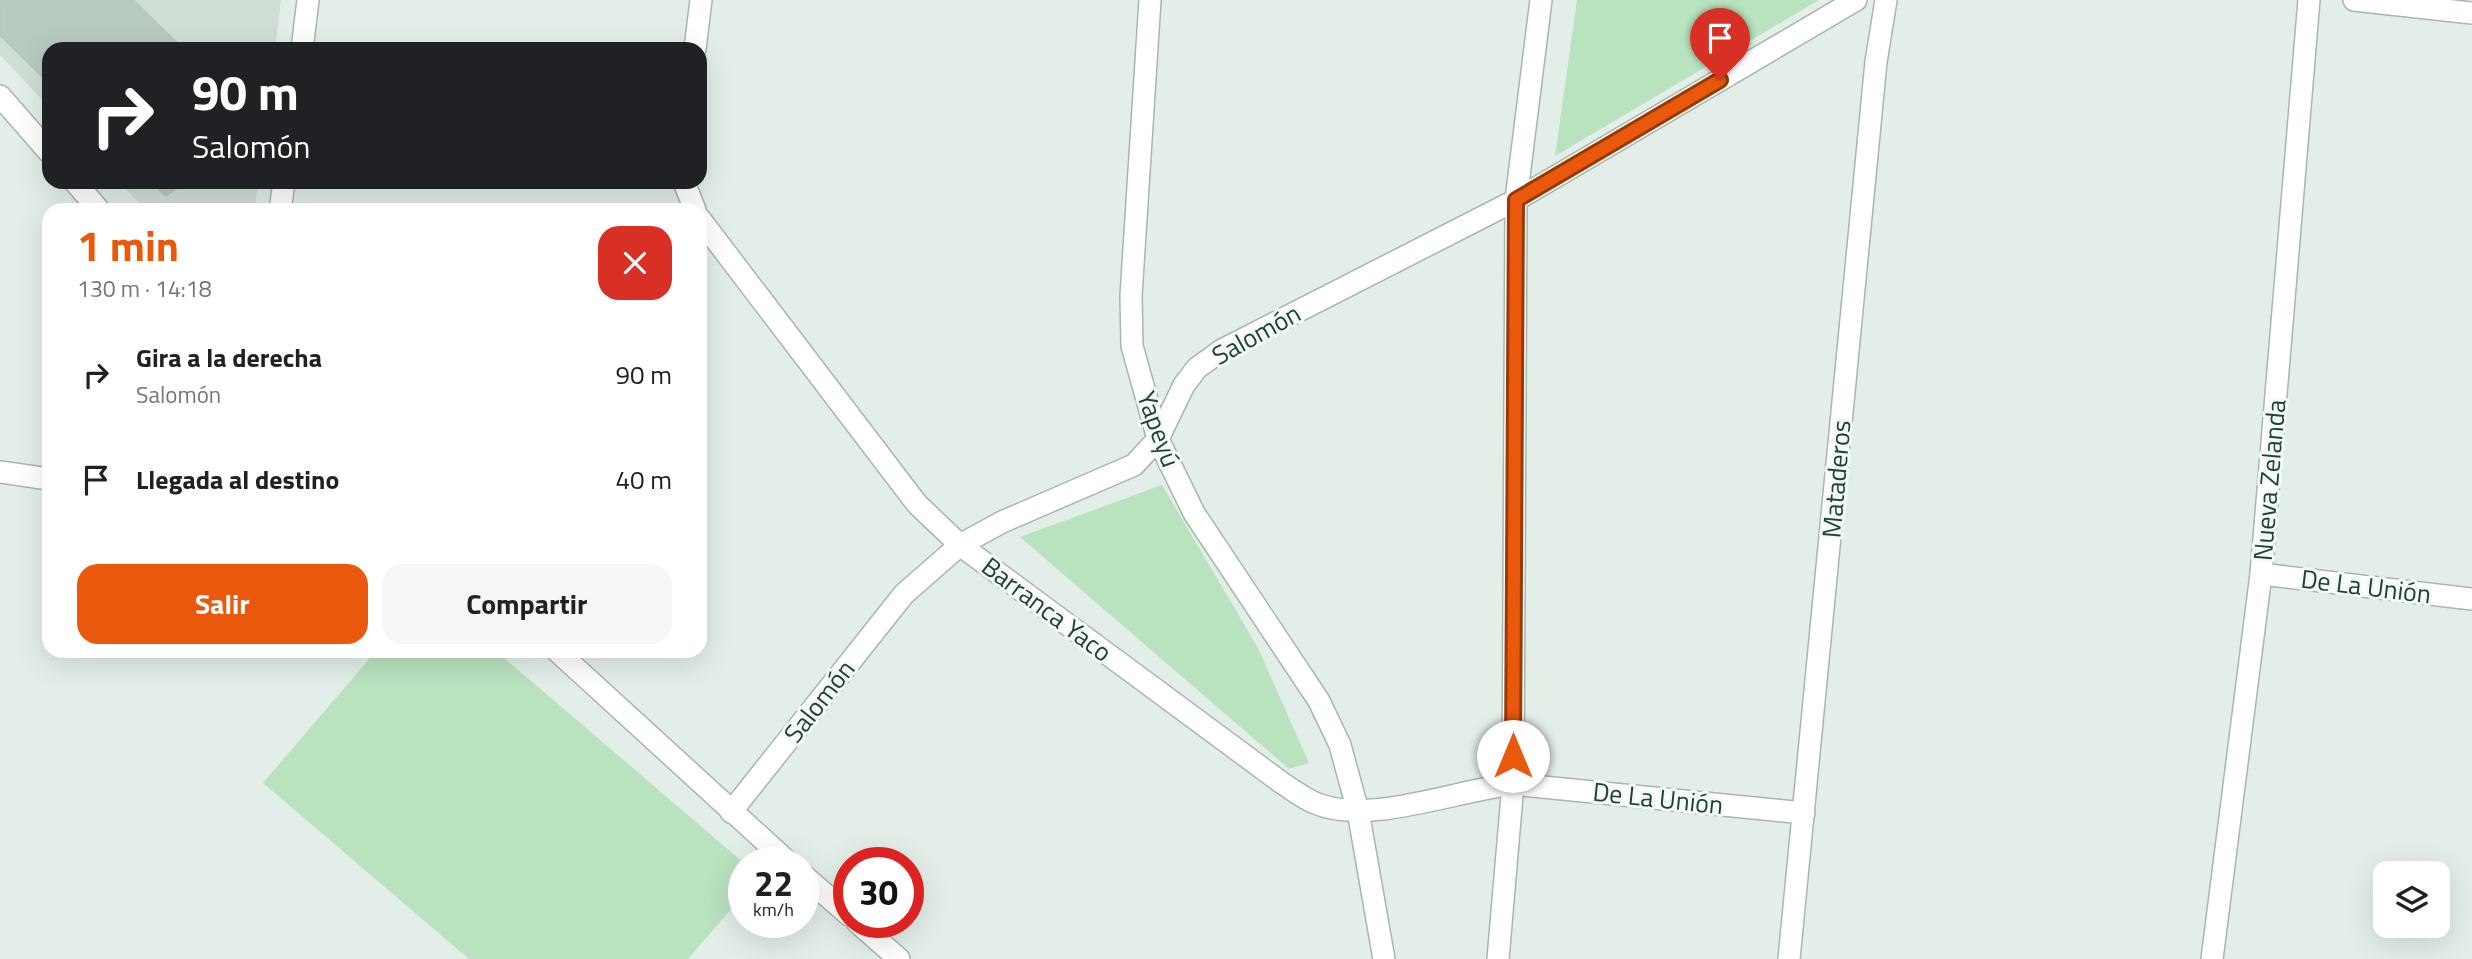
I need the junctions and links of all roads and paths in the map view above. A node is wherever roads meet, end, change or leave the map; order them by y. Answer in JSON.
{"nodes":[{"id":1,"x":308,"y":0,"type":"edge"},
{"id":2,"x":701,"y":0,"type":"edge"},
{"id":3,"x":1150,"y":0,"type":"edge"},
{"id":4,"x":1541,"y":0,"type":"edge"},
{"id":5,"x":1856,"y":0,"type":"edge"},
{"id":6,"x":1886,"y":0,"type":"edge"},
{"id":7,"x":2309,"y":0,"type":"edge"},
{"id":8,"x":2354,"y":0,"type":"edge"},
{"id":9,"x":2472,"y":13,"type":"edge"},
{"id":10,"x":303,"y":42,"type":"edge"},
{"id":11,"x":696,"y":42,"type":"edge"},
{"id":12,"x":0,"y":96,"type":"edge"},
{"id":13,"x":42,"y":144,"type":"edge"},
{"id":14,"x":81,"y":189,"type":"edge"},
{"id":15,"x":1516,"y":200,"type":"junction"},
{"id":16,"x":94,"y":203,"type":"edge"},
{"id":17,"x":707,"y":228,"type":"edge"},
{"id":18,"x":1158,"y":439,"type":"junction"},
{"id":19,"x":0,"y":472,"type":"edge"},
{"id":20,"x":42,"y":479,"type":"edge"},
{"id":21,"x":960,"y":545,"type":"junction"},
{"id":22,"x":2261,"y":574,"type":"junction"},
{"id":23,"x":2472,"y":599,"type":"edge"},
{"id":24,"x":565,"y":658,"type":"edge"},
{"id":25,"x":1513,"y":784,"type":"junction"},
{"id":26,"x":731,"y":811,"type":"junction"},
{"id":27,"x":1358,"y":811,"type":"junction"},
{"id":28,"x":1804,"y":813,"type":"junction"},
{"id":29,"x":771,"y":847,"type":"edge"},
{"id":30,"x":819,"y":889,"type":"edge"},
{"id":31,"x":833,"y":901,"type":"edge"},
{"id":32,"x":875,"y":938,"type":"edge"},
{"id":33,"x":899,"y":959,"type":"edge"},
{"id":34,"x":1384,"y":959,"type":"edge"},
{"id":35,"x":1498,"y":959,"type":"edge"},
{"id":36,"x":1789,"y":959,"type":"edge"},
{"id":37,"x":2211,"y":959,"type":"edge"}],
"edges":[{"from":1,"to":10,"type":"street"},
{"from":2,"to":11,"type":"street"},
{"from":3,"to":18,"type":"street","name":"Yapeyú"},
{"from":4,"to":15,"type":"street"},
{"from":5,"to":15,"type":"street","name":"Salomón"},
{"from":6,"to":28,"type":"street","name":"Mataderos"},
{"from":7,"to":22,"type":"street","name":"Nueva Zelanda"},
{"from":8,"to":9,"type":"street"},
{"from":12,"to":13,"type":"street"},
{"from":14,"to":16,"type":"street"},
{"from":15,"to":18,"type":"street","name":"Salomón"},
{"from":15,"to":25,"type":"street"},
{"from":17,"to":21,"type":"street","name":"Barranca Yaco"},
{"from":18,"to":21,"type":"street","name":"Salomón"},
{"from":18,"to":27,"type":"street","name":"Yapeyú"},
{"from":19,"to":20,"type":"street"},
{"from":21,"to":26,"type":"street","name":"Salomón"},
{"from":21,"to":27,"type":"street","name":"Barranca Yaco"},
{"from":22,"to":23,"type":"street","name":"De La Unión"},
{"from":22,"to":37,"type":"street","name":"Nueva Zelanda"},
{"from":24,"to":26,"type":"street"},
{"from":25,"to":27,"type":"street","name":"Barranca Yaco"},
{"from":25,"to":28,"type":"street","name":"De La Unión"},
{"from":25,"to":35,"type":"street"},
{"from":26,"to":29,"type":"street"},
{"from":27,"to":34,"type":"street"},
{"from":28,"to":36,"type":"street","name":"Mataderos"},
{"from":30,"to":31,"type":"street"},
{"from":32,"to":33,"type":"street"}]}
